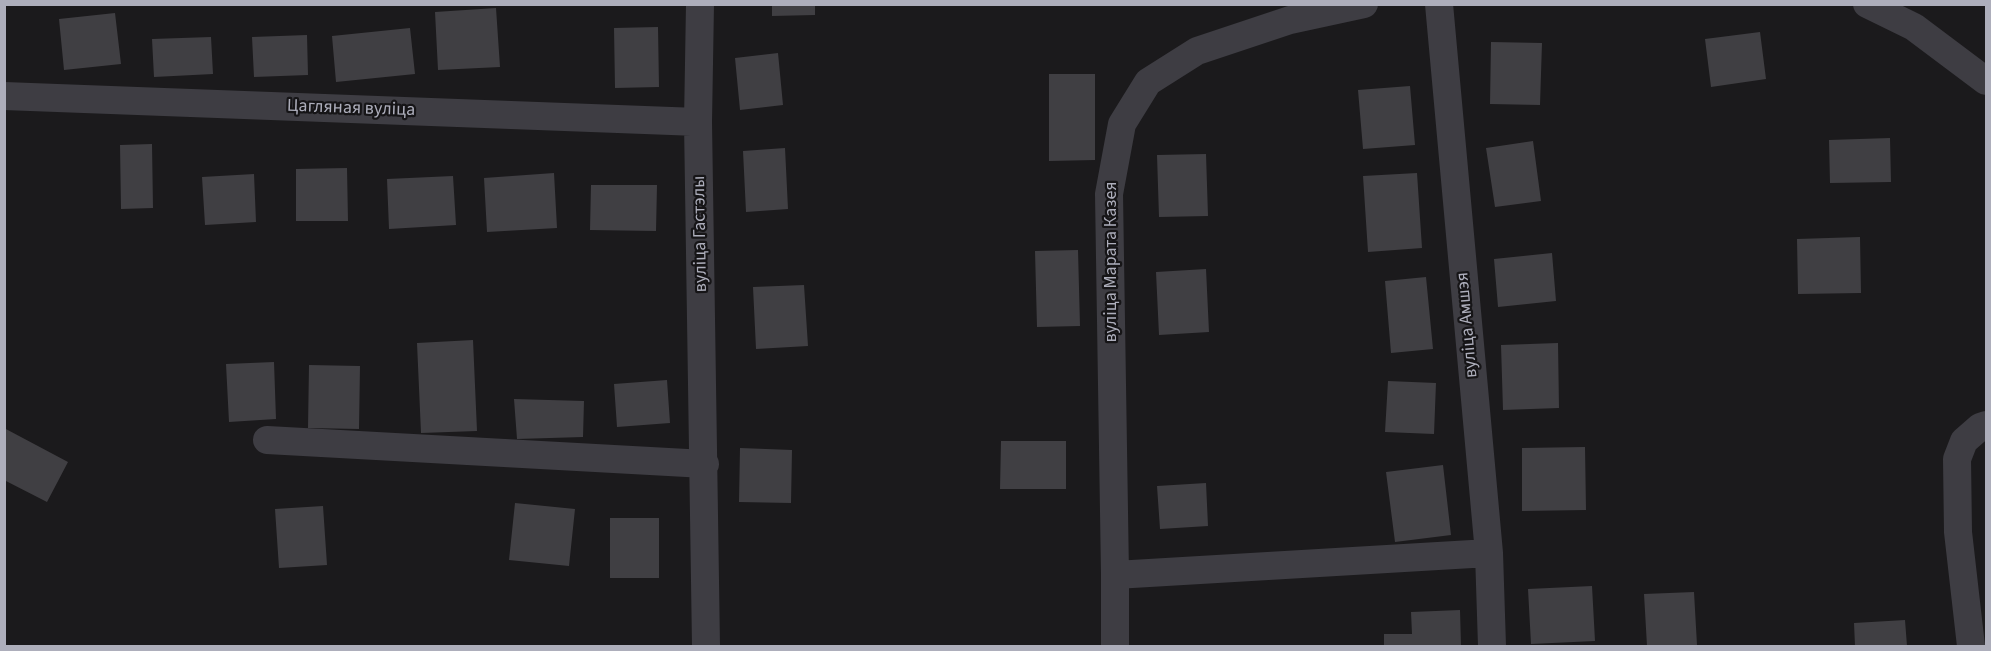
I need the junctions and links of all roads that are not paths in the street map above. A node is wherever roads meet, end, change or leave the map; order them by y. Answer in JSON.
{"nodes":[{"id":1,"x":699,"y":4,"type":"edge"},
{"id":2,"x":1364,"y":4,"type":"edge"},
{"id":3,"x":1439,"y":4,"type":"edge"},
{"id":4,"x":1867,"y":4,"type":"edge"},
{"id":5,"x":1986,"y":81,"type":"edge"},
{"id":6,"x":4,"y":96,"type":"edge"},
{"id":7,"x":698,"y":122,"type":"junction"},
{"id":8,"x":1983,"y":426,"type":"edge"},
{"id":9,"x":267,"y":440,"type":"dead end"},
{"id":10,"x":705,"y":464,"type":"junction"},
{"id":11,"x":1489,"y":553,"type":"junction"},
{"id":12,"x":1115,"y":574,"type":"junction"},
{"id":13,"x":706,"y":646,"type":"edge"},
{"id":14,"x":1115,"y":646,"type":"edge"},
{"id":15,"x":1492,"y":646,"type":"edge"},
{"id":16,"x":1971,"y":646,"type":"edge"}],
"edges":[{"from":1,"to":7,"type":"street","name":"вуліца Гастэлы"},
{"from":2,"to":12,"type":"street","name":"вуліца Марата Казея"},
{"from":3,"to":11,"type":"street","name":"вуліца Амшэя"},
{"from":4,"to":5,"type":"street"},
{"from":6,"to":7,"type":"street","name":"Цагляная вуліца"},
{"from":7,"to":10,"type":"street","name":"вуліца Гастэлы"},
{"from":8,"to":16,"type":"street"},
{"from":9,"to":10,"type":"street"},
{"from":10,"to":13,"type":"street","name":"вуліца Гастэлы"},
{"from":11,"to":12,"type":"street"},
{"from":11,"to":15,"type":"street","name":"вуліца Амшэя"},
{"from":12,"to":14,"type":"street","name":"вуліца Марата Казея"}]}
